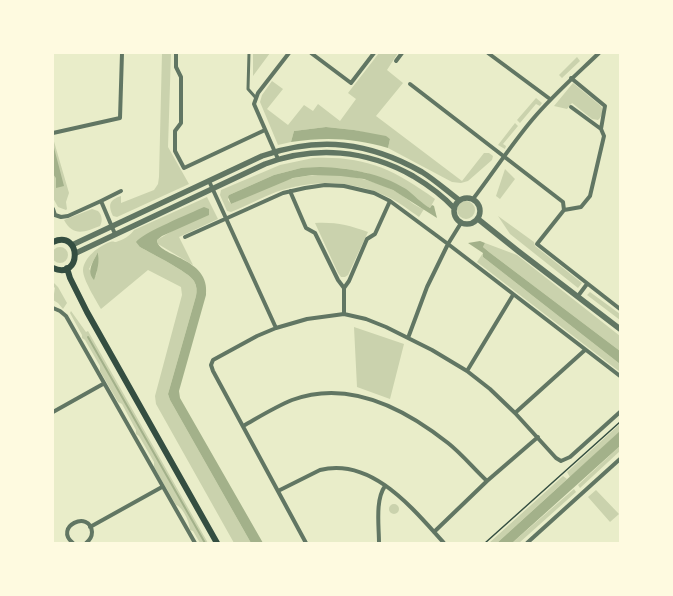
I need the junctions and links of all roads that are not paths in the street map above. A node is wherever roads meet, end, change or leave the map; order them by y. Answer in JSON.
{"nodes":[{"id":1,"x":122,"y":53,"type":"edge"},
{"id":2,"x":176,"y":53,"type":"edge"},
{"id":3,"x":249,"y":53,"type":"edge"},
{"id":4,"x":289,"y":53,"type":"edge"},
{"id":5,"x":311,"y":53,"type":"edge"},
{"id":6,"x":374,"y":53,"type":"edge"},
{"id":7,"x":402,"y":53,"type":"edge"},
{"id":8,"x":488,"y":53,"type":"edge"},
{"id":9,"x":598,"y":53,"type":"edge"},
{"id":10,"x":396,"y":61,"type":"dead end"},
{"id":11,"x":571,"y":78,"type":"junction"},
{"id":12,"x":410,"y":84,"type":"dead end"},
{"id":13,"x":256,"y":98,"type":"junction"},
{"id":14,"x":550,"y":99,"type":"junction"},
{"id":15,"x":571,"y":107,"type":"dead end"},
{"id":16,"x":601,"y":129,"type":"junction"},
{"id":17,"x":265,"y":130,"type":"junction"},
{"id":18,"x":53,"y":133,"type":"edge"},
{"id":19,"x":275,"y":152,"type":"junction"},
{"id":20,"x":503,"y":157,"type":"junction"},
{"id":21,"x":278,"y":159,"type":"junction"},
{"id":22,"x":209,"y":181,"type":"junction"},
{"id":23,"x":212,"y":189,"type":"junction"},
{"id":24,"x":121,"y":191,"type":"dead end"},
{"id":25,"x":290,"y":191,"type":"junction"},
{"id":26,"x":474,"y":199,"type":"junction"},
{"id":27,"x":459,"y":200,"type":"junction"},
{"id":28,"x":100,"y":201,"type":"junction"},
{"id":29,"x":390,"y":201,"type":"junction"},
{"id":30,"x":454,"y":208,"type":"junction"},
{"id":31,"x":53,"y":209,"type":"edge"},
{"id":32,"x":564,"y":210,"type":"junction"},
{"id":33,"x":226,"y":218,"type":"junction"},
{"id":34,"x":478,"y":219,"type":"junction"},
{"id":35,"x":461,"y":223,"type":"junction"},
{"id":36,"x":112,"y":226,"type":"junction"},
{"id":37,"x":115,"y":234,"type":"junction"},
{"id":38,"x":185,"y":237,"type":"dead end"},
{"id":39,"x":53,"y":240,"type":"edge"},
{"id":40,"x":448,"y":244,"type":"junction"},
{"id":41,"x":72,"y":245,"type":"junction"},
{"id":42,"x":76,"y":253,"type":"junction"},
{"id":43,"x":53,"y":268,"type":"edge"},
{"id":44,"x":67,"y":268,"type":"junction"},
{"id":45,"x":587,"y":284,"type":"junction"},
{"id":46,"x":344,"y":288,"type":"junction"},
{"id":47,"x":514,"y":295,"type":"junction"},
{"id":48,"x":578,"y":296,"type":"junction"},
{"id":49,"x":53,"y":308,"type":"edge"},
{"id":50,"x":620,"y":309,"type":"edge"},
{"id":51,"x":344,"y":314,"type":"junction"},
{"id":52,"x":276,"y":328,"type":"junction"},
{"id":53,"x":620,"y":329,"type":"edge"},
{"id":54,"x":408,"y":338,"type":"junction"},
{"id":55,"x":585,"y":350,"type":"junction"},
{"id":56,"x":467,"y":371,"type":"junction"},
{"id":57,"x":620,"y":376,"type":"edge"},
{"id":58,"x":103,"y":384,"type":"junction"},
{"id":59,"x":53,"y":412,"type":"edge"},
{"id":60,"x":620,"y":412,"type":"edge"},
{"id":61,"x":516,"y":413,"type":"junction"},
{"id":62,"x":243,"y":426,"type":"junction"},
{"id":63,"x":538,"y":437,"type":"junction"},
{"id":64,"x":620,"y":459,"type":"edge"},
{"id":65,"x":487,"y":481,"type":"junction"},
{"id":66,"x":384,"y":486,"type":"junction"},
{"id":67,"x":162,"y":487,"type":"junction"},
{"id":68,"x":278,"y":490,"type":"junction"},
{"id":69,"x":90,"y":527,"type":"junction"},
{"id":70,"x":434,"y":532,"type":"junction"},
{"id":71,"x":73,"y":543,"type":"edge"},
{"id":72,"x":86,"y":543,"type":"edge"},
{"id":73,"x":195,"y":543,"type":"edge"},
{"id":74,"x":217,"y":543,"type":"edge"},
{"id":75,"x":306,"y":543,"type":"edge"},
{"id":76,"x":378,"y":543,"type":"edge"},
{"id":77,"x":444,"y":543,"type":"edge"},
{"id":78,"x":527,"y":543,"type":"edge"}],
"edges":[{"from":1,"to":18,"type":"street"},
{"from":2,"to":17,"type":"street"},
{"from":3,"to":13,"type":"street"},
{"from":4,"to":13,"type":"street"},
{"from":5,"to":6,"type":"street"},
{"from":7,"to":10,"type":"street"},
{"from":8,"to":14,"type":"street"},
{"from":9,"to":11,"type":"street"},
{"from":11,"to":14,"type":"street"},
{"from":11,"to":16,"type":"street"},
{"from":12,"to":20,"type":"street"},
{"from":13,"to":17,"type":"street"},
{"from":14,"to":20,"type":"street"},
{"from":15,"to":16,"type":"street"},
{"from":16,"to":32,"type":"street"},
{"from":17,"to":19,"type":"street"},
{"from":19,"to":21,"type":"street"},
{"from":19,"to":22,"type":"street"},
{"from":19,"to":27,"type":"street"},
{"from":20,"to":26,"type":"street"},
{"from":20,"to":32,"type":"street"},
{"from":21,"to":23,"type":"street"},
{"from":21,"to":30,"type":"street"},
{"from":22,"to":23,"type":"street"},
{"from":22,"to":36,"type":"street"},
{"from":23,"to":33,"type":"street"},
{"from":23,"to":37,"type":"street"},
{"from":24,"to":28,"type":"street"},
{"from":25,"to":29,"type":"street"},
{"from":25,"to":33,"type":"street"},
{"from":25,"to":46,"type":"street"},
{"from":26,"to":27,"type":"street"},
{"from":26,"to":34,"type":"street"},
{"from":27,"to":30,"type":"street"},
{"from":28,"to":31,"type":"street"},
{"from":28,"to":36,"type":"street"},
{"from":29,"to":40,"type":"street"},
{"from":29,"to":46,"type":"street"},
{"from":30,"to":35,"type":"street"},
{"from":32,"to":45,"type":"street"},
{"from":33,"to":38,"type":"street"},
{"from":33,"to":52,"type":"street"},
{"from":34,"to":35,"type":"street"},
{"from":34,"to":48,"type":"street"},
{"from":35,"to":40,"type":"street"},
{"from":36,"to":37,"type":"street"},
{"from":36,"to":41,"type":"street"},
{"from":37,"to":42,"type":"street"},
{"from":39,"to":41,"type":"main road"},
{"from":40,"to":47,"type":"street"},
{"from":40,"to":54,"type":"street"},
{"from":41,"to":42,"type":"main road"},
{"from":42,"to":44,"type":"main road"},
{"from":43,"to":44,"type":"main road"},
{"from":44,"to":74,"type":"main road"},
{"from":45,"to":48,"type":"street"},
{"from":45,"to":50,"type":"street"},
{"from":46,"to":51,"type":"street"},
{"from":47,"to":55,"type":"street"},
{"from":47,"to":56,"type":"street"},
{"from":48,"to":53,"type":"street"},
{"from":49,"to":58,"type":"street"},
{"from":51,"to":52,"type":"street"},
{"from":51,"to":54,"type":"street"},
{"from":52,"to":62,"type":"street"},
{"from":54,"to":56,"type":"street"},
{"from":55,"to":57,"type":"street"},
{"from":55,"to":61,"type":"street"},
{"from":56,"to":61,"type":"street"},
{"from":58,"to":59,"type":"street"},
{"from":58,"to":67,"type":"street"},
{"from":60,"to":63,"type":"street"},
{"from":61,"to":63,"type":"street"},
{"from":62,"to":65,"type":"street"},
{"from":62,"to":68,"type":"street"},
{"from":63,"to":65,"type":"street"},
{"from":64,"to":78,"type":"street"},
{"from":65,"to":70,"type":"street"},
{"from":66,"to":68,"type":"street"},
{"from":66,"to":70,"type":"street"},
{"from":66,"to":76,"type":"street"},
{"from":67,"to":69,"type":"street"},
{"from":67,"to":73,"type":"street"},
{"from":68,"to":75,"type":"street"},
{"from":69,"to":71,"type":"street"},
{"from":69,"to":72,"type":"street"},
{"from":70,"to":77,"type":"street"}]}
